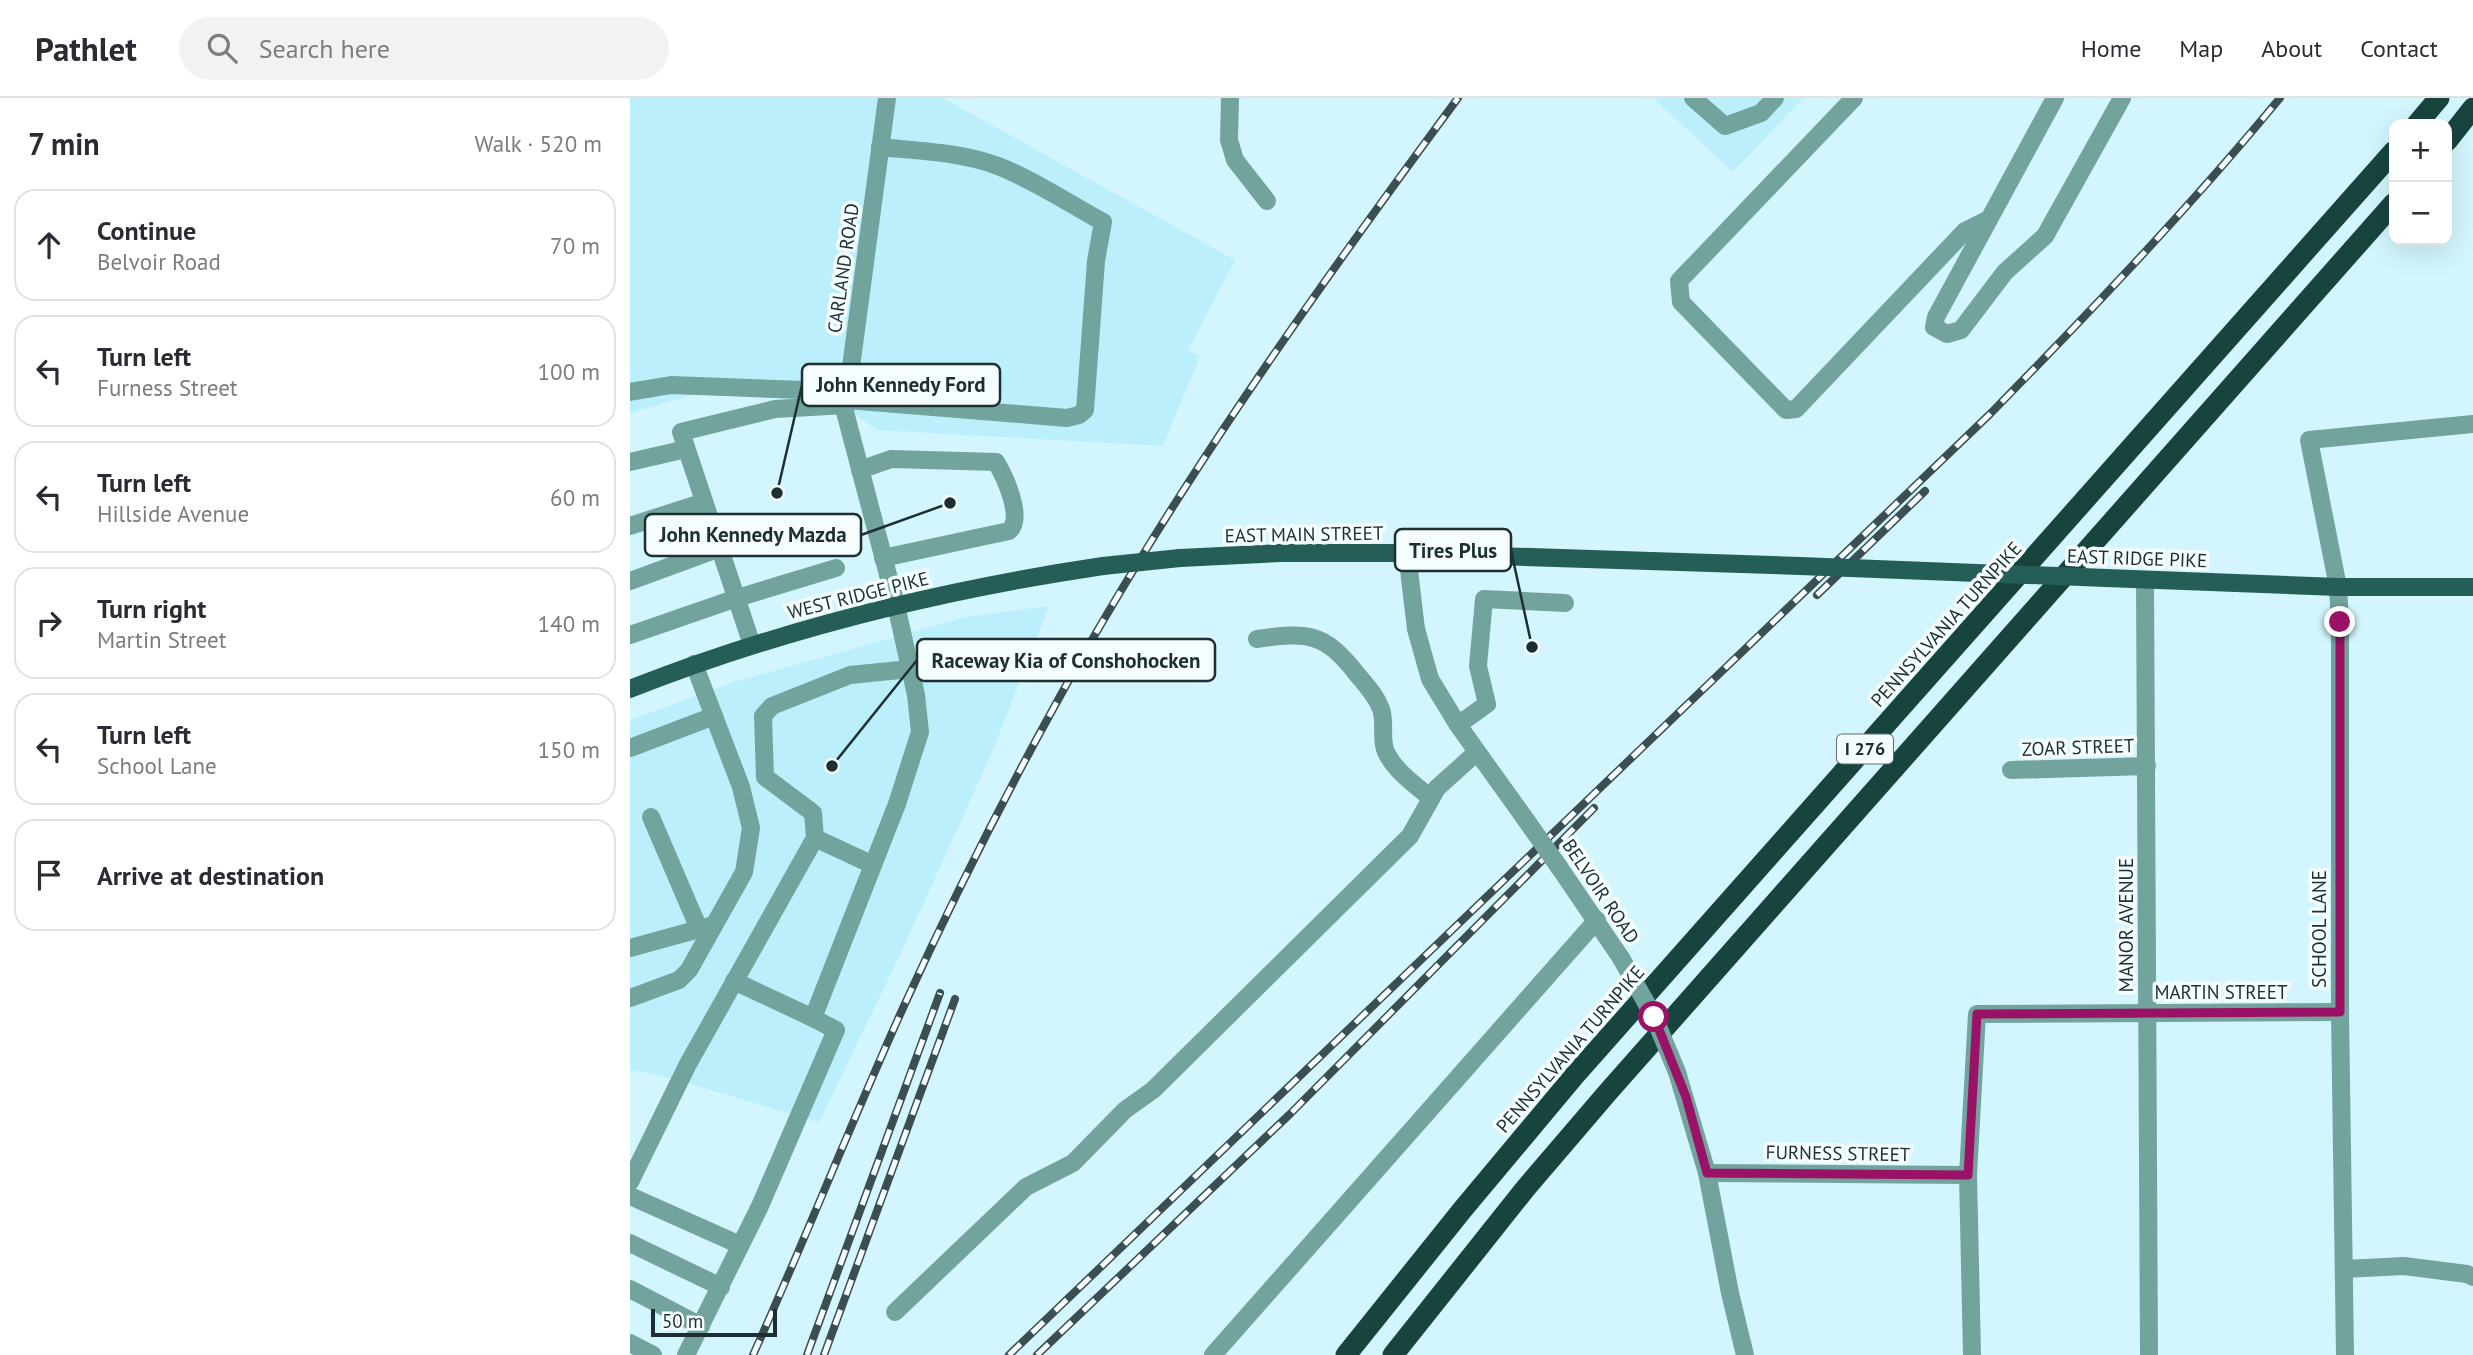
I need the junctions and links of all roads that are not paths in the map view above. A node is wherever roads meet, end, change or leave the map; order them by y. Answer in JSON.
{"nodes":[{"id":1,"x":887,"y":98,"type":"edge"},
{"id":2,"x":1230,"y":98,"type":"edge"},
{"id":3,"x":1693,"y":98,"type":"edge"},
{"id":4,"x":1775,"y":98,"type":"edge"},
{"id":5,"x":1854,"y":98,"type":"edge"},
{"id":6,"x":2055,"y":98,"type":"edge"},
{"id":7,"x":2122,"y":98,"type":"edge"},
{"id":8,"x":2439,"y":98,"type":"edge"},
{"id":9,"x":2473,"y":108,"type":"edge"},
{"id":10,"x":2421,"y":119,"type":"edge"},
{"id":11,"x":2452,"y":135,"type":"edge"},
{"id":12,"x":880,"y":147,"type":"junction"},
{"id":13,"x":2389,"y":156,"type":"edge"},
{"id":14,"x":1267,"y":201,"type":"dead end"},
{"id":15,"x":2389,"y":210,"type":"edge"},
{"id":16,"x":1989,"y":219,"type":"junction"},
{"id":17,"x":630,"y":392,"type":"edge"},
{"id":18,"x":847,"y":400,"type":"junction"},
{"id":19,"x":2473,"y":424,"type":"edge"},
{"id":20,"x":687,"y":449,"type":"junction"},
{"id":21,"x":630,"y":462,"type":"edge"},
{"id":22,"x":860,"y":470,"type":"junction"},
{"id":23,"x":704,"y":502,"type":"junction"},
{"id":24,"x":630,"y":527,"type":"edge"},
{"id":25,"x":720,"y":548,"type":"junction"},
{"id":26,"x":1407,"y":553,"type":"junction"},
{"id":27,"x":883,"y":558,"type":"junction"},
{"id":28,"x":1103,"y":566,"type":"joint"},
{"id":29,"x":1800,"y":566,"type":"joint"},
{"id":30,"x":836,"y":568,"type":"dead end"},
{"id":31,"x":2145,"y":580,"type":"junction"},
{"id":32,"x":630,"y":581,"type":"edge"},
{"id":33,"x":2338,"y":587,"type":"junction"},
{"id":34,"x":2473,"y":587,"type":"edge"},
{"id":35,"x":737,"y":598,"type":"junction"},
{"id":36,"x":1565,"y":603,"type":"dead end"},
{"id":37,"x":895,"y":606,"type":"junction"},
{"id":38,"x":630,"y":635,"type":"edge"},
{"id":39,"x":1257,"y":639,"type":"dead end"},
{"id":40,"x":752,"y":645,"type":"junction"},
{"id":41,"x":694,"y":664,"type":"junction"},
{"id":42,"x":909,"y":669,"type":"junction"},
{"id":43,"x":630,"y":689,"type":"edge"},
{"id":44,"x":714,"y":716,"type":"junction"},
{"id":45,"x":1458,"y":725,"type":"junction"},
{"id":46,"x":630,"y":748,"type":"edge"},
{"id":47,"x":1477,"y":752,"type":"junction"},
{"id":48,"x":2147,"y":766,"type":"junction"},
{"id":49,"x":2011,"y":770,"type":"dead end"},
{"id":50,"x":1431,"y":798,"type":"junction"},
{"id":51,"x":651,"y":817,"type":"dead end"},
{"id":52,"x":816,"y":838,"type":"junction"},
{"id":53,"x":873,"y":865,"type":"junction"},
{"id":54,"x":1597,"y":920,"type":"junction"},
{"id":55,"x":706,"y":927,"type":"junction"},
{"id":56,"x":630,"y":948,"type":"edge"},
{"id":57,"x":734,"y":981,"type":"junction"},
{"id":58,"x":630,"y":998,"type":"edge"},
{"id":59,"x":2340,"y":1012,"type":"junction"},
{"id":60,"x":2147,"y":1013,"type":"junction"},
{"id":61,"x":813,"y":1018,"type":"junction"},
{"id":62,"x":1707,"y":1173,"type":"junction"},
{"id":63,"x":1968,"y":1175,"type":"junction"},
{"id":64,"x":630,"y":1182,"type":"edge"},
{"id":65,"x":630,"y":1196,"type":"edge"},
{"id":66,"x":630,"y":1243,"type":"edge"},
{"id":67,"x":740,"y":1245,"type":"junction"},
{"id":68,"x":2344,"y":1269,"type":"junction"},
{"id":69,"x":2473,"y":1277,"type":"edge"},
{"id":70,"x":721,"y":1287,"type":"junction"},
{"id":71,"x":630,"y":1289,"type":"edge"},
{"id":72,"x":895,"y":1311,"type":"dead end"},
{"id":73,"x":701,"y":1326,"type":"junction"},
{"id":74,"x":630,"y":1343,"type":"edge"},
{"id":75,"x":653,"y":1355,"type":"edge"},
{"id":76,"x":686,"y":1355,"type":"edge"},
{"id":77,"x":1213,"y":1355,"type":"edge"},
{"id":78,"x":1346,"y":1355,"type":"edge"},
{"id":79,"x":1392,"y":1355,"type":"edge"},
{"id":80,"x":1745,"y":1355,"type":"edge"},
{"id":81,"x":1972,"y":1355,"type":"edge"},
{"id":82,"x":2149,"y":1355,"type":"edge"},
{"id":83,"x":2345,"y":1355,"type":"edge"}],
"edges":[{"from":1,"to":12,"type":"street","name":"CARLAND ROAD"},
{"from":2,"to":14,"type":"street"},
{"from":3,"to":4,"type":"street"},
{"from":5,"to":16,"type":"street"},
{"from":6,"to":16,"type":"street"},
{"from":7,"to":16,"type":"street"},
{"from":8,"to":10,"type":"highway"},
{"from":9,"to":11,"type":"highway"},
{"from":12,"to":18,"type":"street","name":"CARLAND ROAD"},
{"from":12,"to":18,"type":"street"},
{"from":13,"to":78,"type":"highway","name":"PENNSYLVANIA TURNPIKE","number":"I 276"},
{"from":15,"to":79,"type":"highway","number":"I 276"},
{"from":17,"to":18,"type":"street"},
{"from":18,"to":20,"type":"street"},
{"from":18,"to":22,"type":"street","name":"CARLAND ROAD"},
{"from":19,"to":33,"type":"street","name":"SCHOOL LANE"},
{"from":20,"to":21,"type":"street"},
{"from":20,"to":23,"type":"street"},
{"from":22,"to":27,"type":"street","name":"CARLAND ROAD"},
{"from":22,"to":27,"type":"street"},
{"from":23,"to":24,"type":"street"},
{"from":23,"to":25,"type":"street"},
{"from":25,"to":32,"type":"street"},
{"from":25,"to":35,"type":"street"},
{"from":26,"to":28,"type":"main road","name":"EAST MAIN STREET","bridge":true},
{"from":26,"to":29,"type":"main road","name":"EAST MAIN STREET"},
{"from":26,"to":45,"type":"street","name":"BELVOIR ROAD"},
{"from":27,"to":37,"type":"street","name":"CARLAND ROAD"},
{"from":28,"to":37,"type":"main road","name":"WEST RIDGE PIKE"},
{"from":29,"to":31,"type":"main road","name":"EAST RIDGE PIKE","bridge":true},
{"from":30,"to":35,"type":"street"},
{"from":31,"to":33,"type":"main road","name":"EAST RIDGE PIKE"},
{"from":31,"to":48,"type":"street","name":"MANOR AVENUE"},
{"from":33,"to":34,"type":"main road","name":"EAST RIDGE PIKE"},
{"from":33,"to":59,"type":"street","name":"SCHOOL LANE"},
{"from":35,"to":38,"type":"street"},
{"from":35,"to":40,"type":"street"},
{"from":36,"to":45,"type":"street"},
{"from":37,"to":40,"type":"main road","name":"WEST RIDGE PIKE"},
{"from":37,"to":42,"type":"street","name":"CARLAND ROAD"},
{"from":39,"to":50,"type":"street"},
{"from":40,"to":41,"type":"main road","name":"WEST RIDGE PIKE"},
{"from":41,"to":43,"type":"main road","name":"WEST RIDGE PIKE"},
{"from":41,"to":44,"type":"street"},
{"from":42,"to":52,"type":"street"},
{"from":42,"to":53,"type":"street","name":"CARLAND ROAD"},
{"from":44,"to":46,"type":"street"},
{"from":44,"to":55,"type":"street"},
{"from":45,"to":47,"type":"street","name":"BELVOIR ROAD"},
{"from":47,"to":50,"type":"street"},
{"from":47,"to":54,"type":"street","name":"BELVOIR ROAD","bridge":true},
{"from":48,"to":49,"type":"street","name":"ZOAR STREET"},
{"from":48,"to":60,"type":"street","name":"MANOR AVENUE"},
{"from":50,"to":72,"type":"street"},
{"from":51,"to":55,"type":"street"},
{"from":52,"to":53,"type":"street"},
{"from":52,"to":57,"type":"street"},
{"from":53,"to":61,"type":"street","name":"CARLAND ROAD"},
{"from":54,"to":62,"type":"street","name":"BELVOIR ROAD","bridge":true},
{"from":54,"to":77,"type":"street"},
{"from":55,"to":56,"type":"street"},
{"from":55,"to":58,"type":"street"},
{"from":57,"to":61,"type":"street"},
{"from":57,"to":64,"type":"street"},
{"from":59,"to":60,"type":"street","name":"MARTIN STREET"},
{"from":59,"to":68,"type":"street","name":"SCHOOL LANE"},
{"from":60,"to":63,"type":"street","name":"MARTIN STREET"},
{"from":60,"to":82,"type":"street","name":"MANOR AVENUE"},
{"from":61,"to":67,"type":"street"},
{"from":62,"to":63,"type":"street","name":"FURNESS STREET"},
{"from":62,"to":80,"type":"street","name":"BELVOIR ROAD"},
{"from":63,"to":81,"type":"street"},
{"from":65,"to":67,"type":"street"},
{"from":66,"to":70,"type":"street"},
{"from":67,"to":70,"type":"street"},
{"from":68,"to":69,"type":"street"},
{"from":68,"to":83,"type":"street","name":"SCHOOL LANE"},
{"from":70,"to":73,"type":"street"},
{"from":71,"to":73,"type":"street"},
{"from":73,"to":76,"type":"street"},
{"from":74,"to":75,"type":"street"}]}
